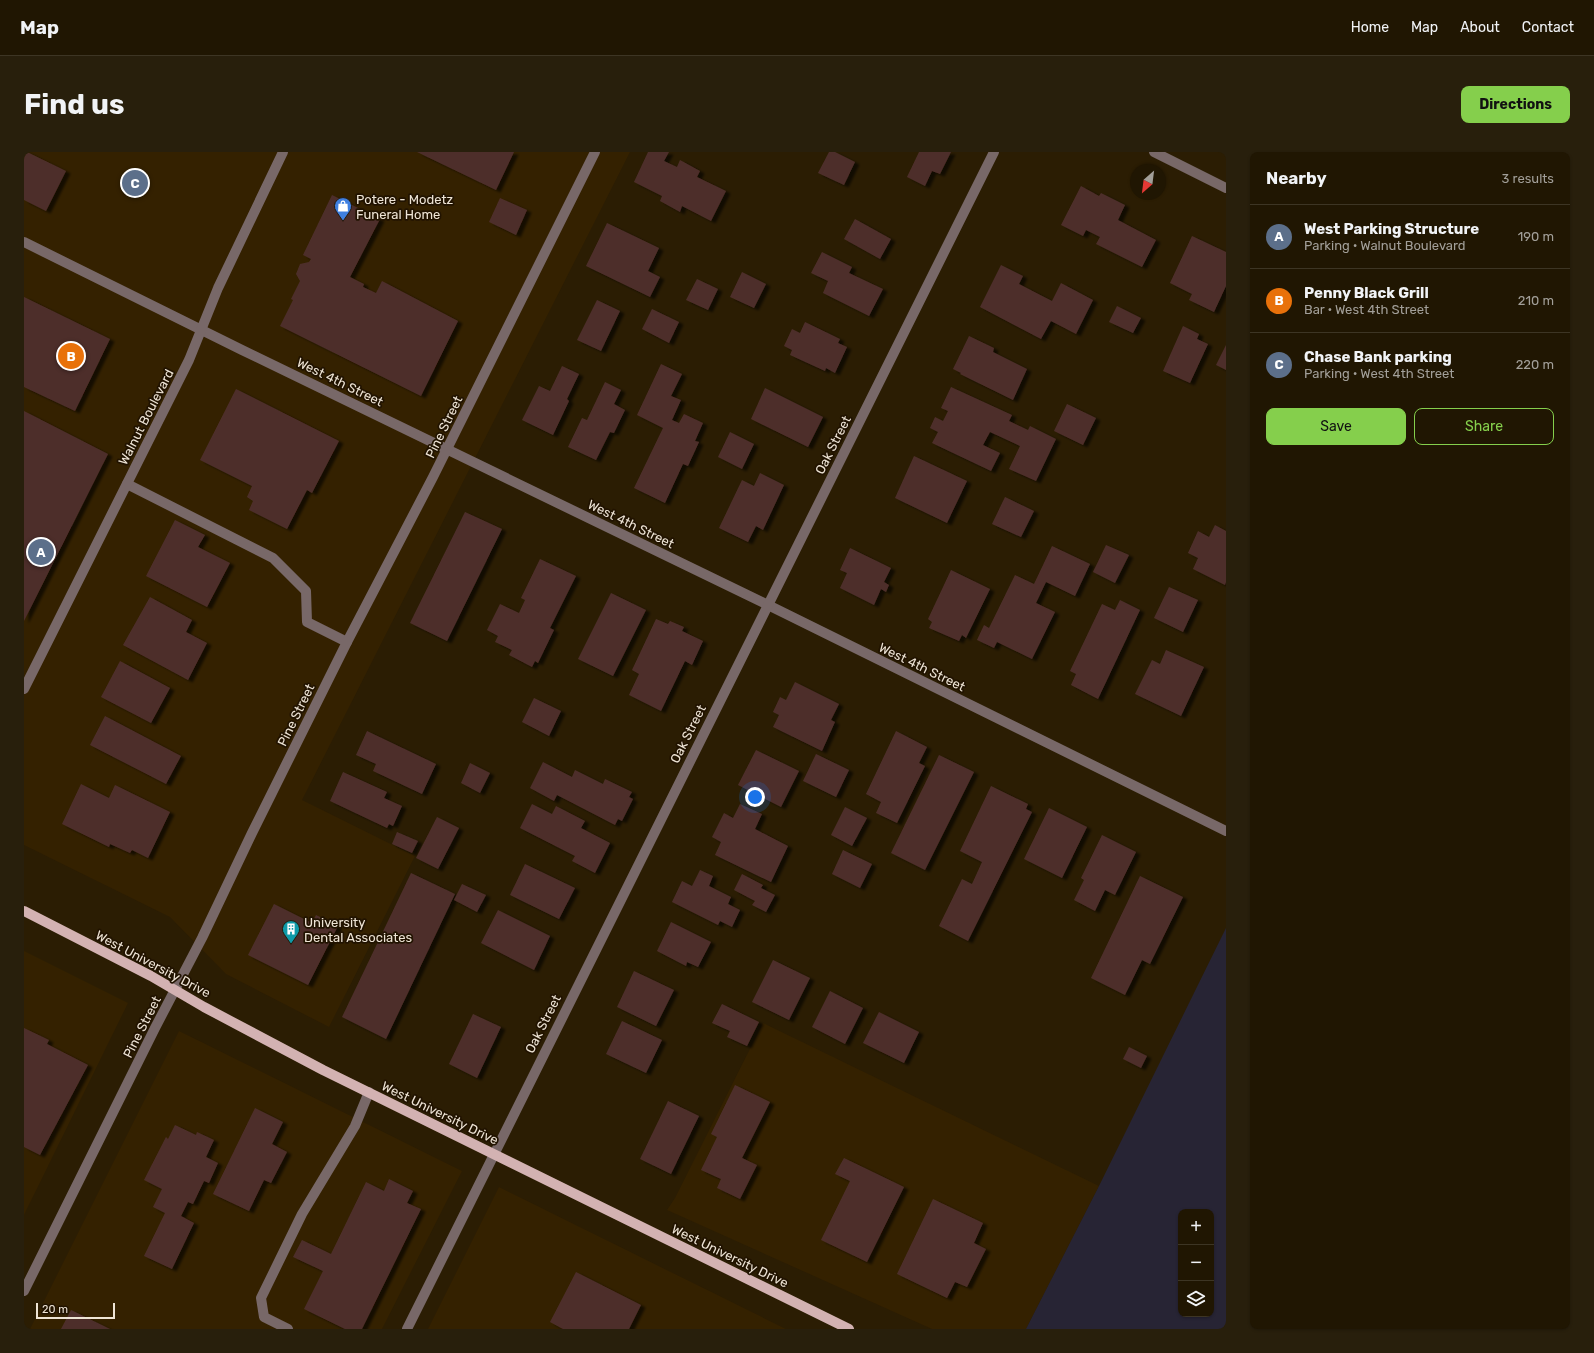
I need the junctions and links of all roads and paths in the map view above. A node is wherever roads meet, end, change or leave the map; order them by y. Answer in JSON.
{"nodes":[{"id":1,"x":283,"y":152,"type":"edge"},
{"id":2,"x":595,"y":152,"type":"edge"},
{"id":3,"x":994,"y":152,"type":"edge"},
{"id":4,"x":1154,"y":152,"type":"edge"},
{"id":5,"x":1226,"y":188,"type":"edge"},
{"id":6,"x":24,"y":242,"type":"edge"},
{"id":7,"x":201,"y":330,"type":"junction"},
{"id":8,"x":447,"y":449,"type":"junction"},
{"id":9,"x":127,"y":484,"type":"junction"},
{"id":10,"x":768,"y":605,"type":"junction"},
{"id":11,"x":347,"y":642,"type":"junction"},
{"id":12,"x":24,"y":689,"type":"edge"},
{"id":13,"x":1226,"y":831,"type":"edge"},
{"id":14,"x":24,"y":911,"type":"edge"},
{"id":15,"x":175,"y":990,"type":"junction"},
{"id":16,"x":369,"y":1092,"type":"junction"},
{"id":17,"x":494,"y":1154,"type":"junction"},
{"id":18,"x":24,"y":1291,"type":"edge"},
{"id":19,"x":288,"y":1329,"type":"edge"},
{"id":20,"x":407,"y":1329,"type":"edge"},
{"id":21,"x":849,"y":1329,"type":"edge"}],
"edges":[{"from":1,"to":7,"type":"street","name":"Walnut Boulevard"},
{"from":2,"to":8,"type":"street","name":"Pine Street"},
{"from":3,"to":10,"type":"street","name":"Oak Street"},
{"from":4,"to":5,"type":"street"},
{"from":6,"to":7,"type":"street","name":"West 4th Street"},
{"from":7,"to":8,"type":"street","name":"West 4th Street"},
{"from":7,"to":9,"type":"street","name":"Walnut Boulevard"},
{"from":8,"to":10,"type":"street","name":"West 4th Street"},
{"from":8,"to":11,"type":"street","name":"Pine Street"},
{"from":9,"to":11,"type":"street"},
{"from":9,"to":12,"type":"street","name":"Walnut Boulevard"},
{"from":10,"to":13,"type":"street","name":"West 4th Street"},
{"from":10,"to":17,"type":"street","name":"Oak Street"},
{"from":11,"to":15,"type":"street","name":"Pine Street"},
{"from":14,"to":15,"type":"main road","name":"West University Drive"},
{"from":15,"to":16,"type":"main road","name":"West University Drive"},
{"from":15,"to":18,"type":"street","name":"Pine Street"},
{"from":16,"to":17,"type":"main road","name":"West University Drive"},
{"from":16,"to":19,"type":"street"},
{"from":17,"to":20,"type":"street","name":"Oak Street"},
{"from":17,"to":21,"type":"main road","name":"West University Drive"}]}
